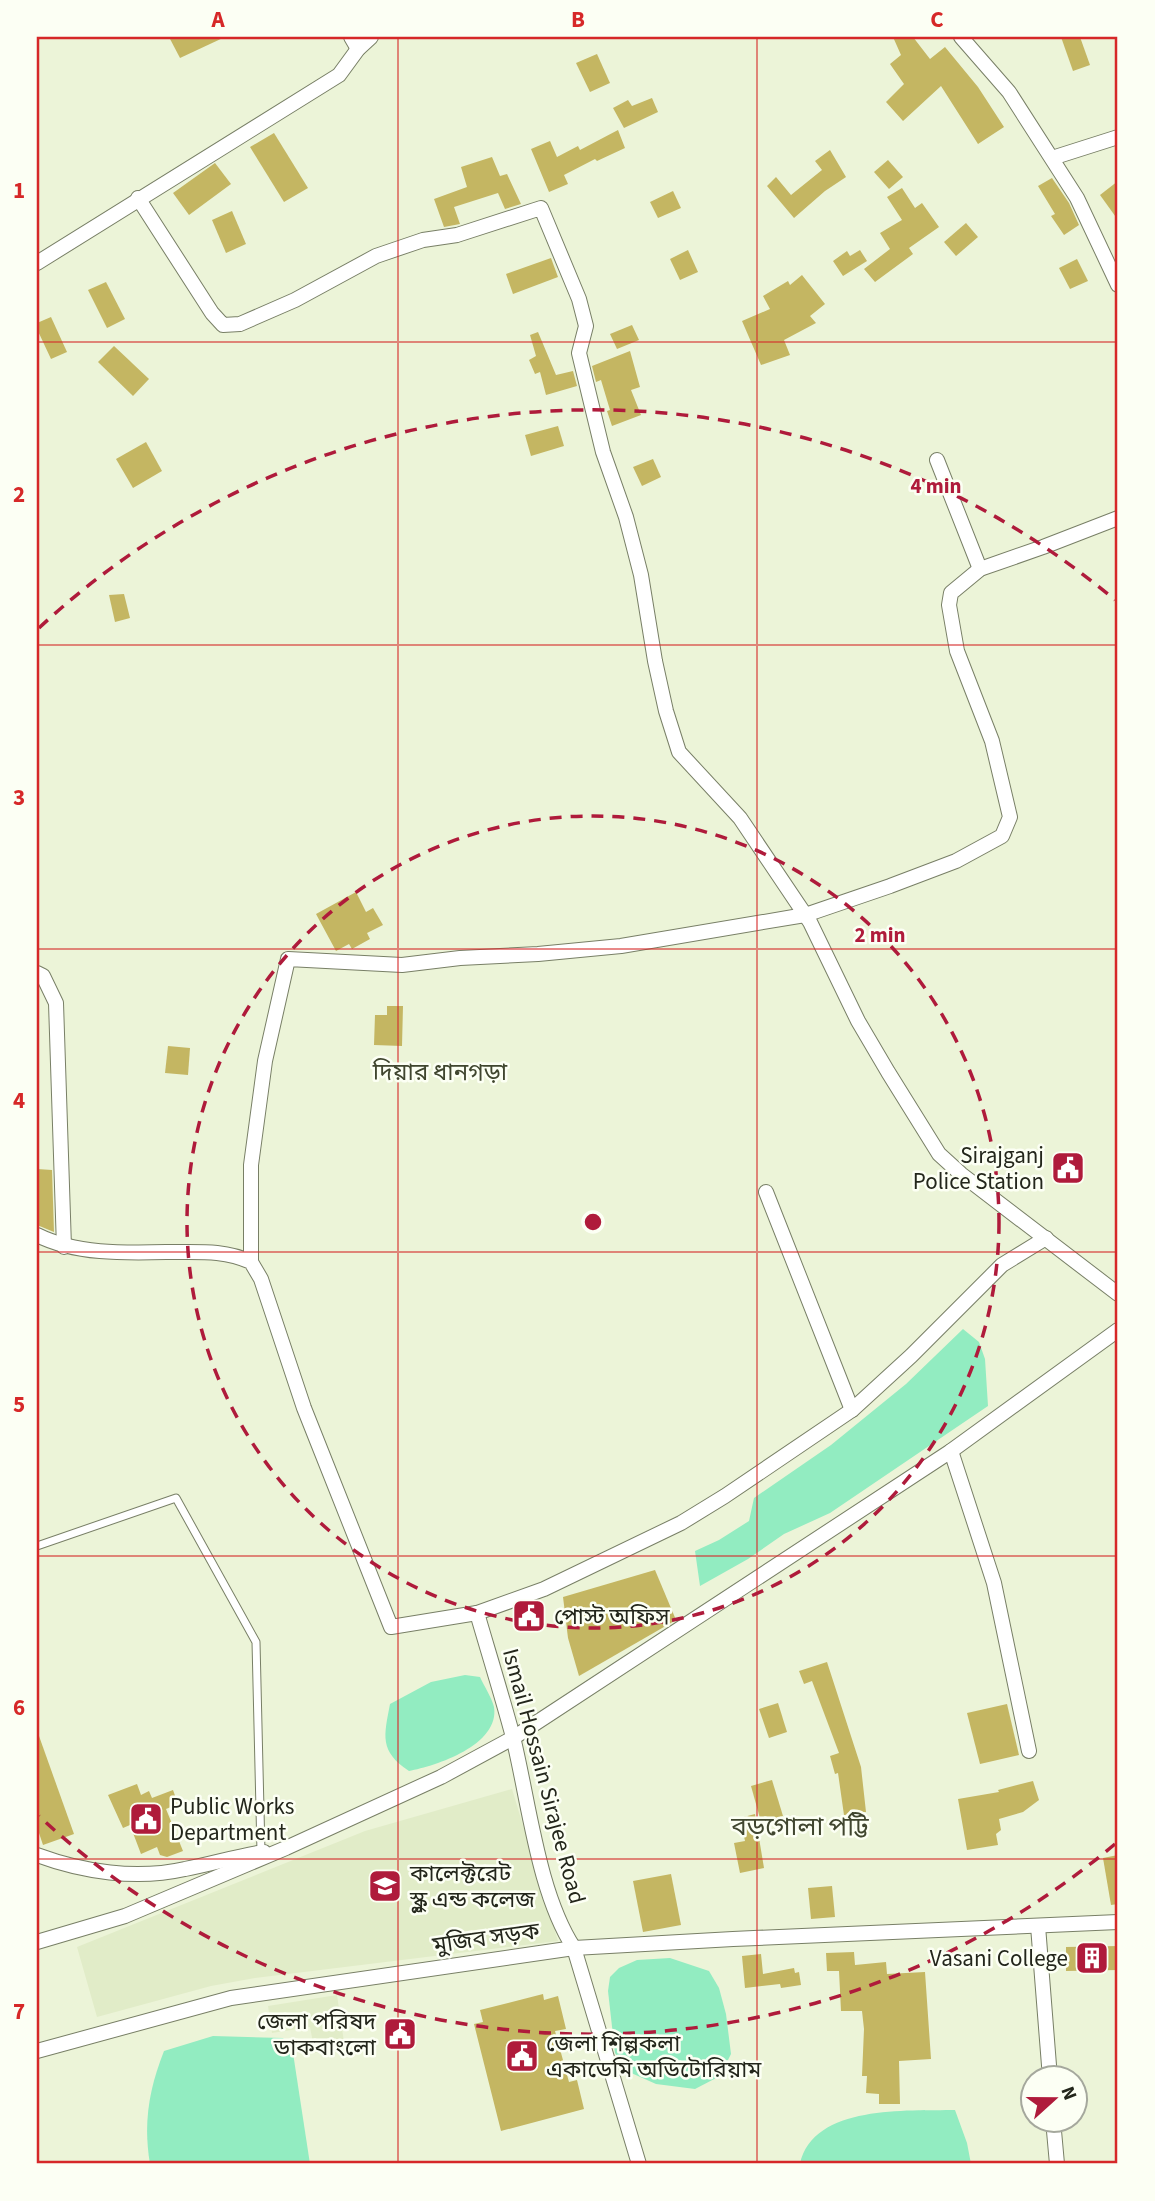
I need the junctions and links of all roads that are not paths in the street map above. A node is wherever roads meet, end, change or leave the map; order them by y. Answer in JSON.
{"nodes":[{"id":1,"x":371,"y":37,"type":"edge"},
{"id":2,"x":961,"y":37,"type":"edge"},
{"id":3,"x":354,"y":43,"type":"edge"},
{"id":4,"x":1118,"y":137,"type":"edge"},
{"id":5,"x":1052,"y":158,"type":"junction"},
{"id":6,"x":138,"y":198,"type":"junction"},
{"id":7,"x":37,"y":263,"type":"edge"},
{"id":8,"x":1118,"y":285,"type":"edge"},
{"id":9,"x":937,"y":460,"type":"dead end"},
{"id":10,"x":1118,"y":518,"type":"edge"},
{"id":11,"x":980,"y":569,"type":"junction"},
{"id":12,"x":805,"y":915,"type":"junction"},
{"id":13,"x":37,"y":973,"type":"edge"},
{"id":14,"x":766,"y":1192,"type":"dead end"},
{"id":15,"x":37,"y":1236,"type":"edge"},
{"id":16,"x":1045,"y":1238,"type":"junction"},
{"id":17,"x":64,"y":1247,"type":"junction"},
{"id":18,"x":251,"y":1262,"type":"junction"},
{"id":19,"x":1118,"y":1294,"type":"edge"},
{"id":20,"x":1118,"y":1331,"type":"edge"},
{"id":21,"x":852,"y":1410,"type":"junction"},
{"id":22,"x":951,"y":1451,"type":"junction"},
{"id":23,"x":37,"y":1546,"type":"edge"},
{"id":24,"x":477,"y":1613,"type":"junction"},
{"id":25,"x":513,"y":1738,"type":"junction"},
{"id":26,"x":1029,"y":1751,"type":"dead end"},
{"id":27,"x":286,"y":1848,"type":"junction"},
{"id":28,"x":261,"y":1852,"type":"junction"},
{"id":29,"x":37,"y":1855,"type":"edge"},
{"id":30,"x":1118,"y":1922,"type":"edge"},
{"id":31,"x":1038,"y":1926,"type":"junction"},
{"id":32,"x":37,"y":1942,"type":"edge"},
{"id":33,"x":574,"y":1948,"type":"junction"},
{"id":34,"x":37,"y":2051,"type":"edge"},
{"id":35,"x":1049,"y":2064,"type":"edge"},
{"id":36,"x":1054,"y":2134,"type":"edge"},
{"id":37,"x":639,"y":2164,"type":"edge"},
{"id":38,"x":1057,"y":2164,"type":"edge"}],
"edges":[{"from":1,"to":3,"type":"street"},
{"from":2,"to":5,"type":"street"},
{"from":3,"to":6,"type":"street"},
{"from":4,"to":5,"type":"street"},
{"from":5,"to":8,"type":"street"},
{"from":6,"to":7,"type":"street"},
{"from":6,"to":12,"type":"street"},
{"from":9,"to":11,"type":"street"},
{"from":10,"to":11,"type":"street"},
{"from":11,"to":12,"type":"street"},
{"from":12,"to":16,"type":"street"},
{"from":12,"to":18,"type":"street"},
{"from":13,"to":17,"type":"street"},
{"from":14,"to":21,"type":"street"},
{"from":15,"to":17,"type":"street"},
{"from":16,"to":19,"type":"street"},
{"from":16,"to":21,"type":"street"},
{"from":17,"to":18,"type":"street"},
{"from":18,"to":24,"type":"street"},
{"from":20,"to":22,"type":"street"},
{"from":21,"to":24,"type":"street"},
{"from":22,"to":25,"type":"street"},
{"from":22,"to":26,"type":"street"},
{"from":23,"to":28,"type":"lane"},
{"from":24,"to":25,"type":"street","name":"Ismail Hossain Sirajee Road"},
{"from":25,"to":27,"type":"street"},
{"from":25,"to":33,"type":"street","name":"Ismail Hossain Sirajee Road"},
{"from":27,"to":28,"type":"street"},
{"from":27,"to":32,"type":"street"},
{"from":28,"to":29,"type":"street"},
{"from":30,"to":31,"type":"street","name":"মুজিব সড়ক"},
{"from":31,"to":33,"type":"street","name":"মুজিব সড়ক"},
{"from":31,"to":35,"type":"street"},
{"from":33,"to":34,"type":"street","name":"মুজিব সড়ক"},
{"from":33,"to":37,"type":"street","name":"Ismail Hossain Sirajee Road"},
{"from":36,"to":38,"type":"street"}]}
